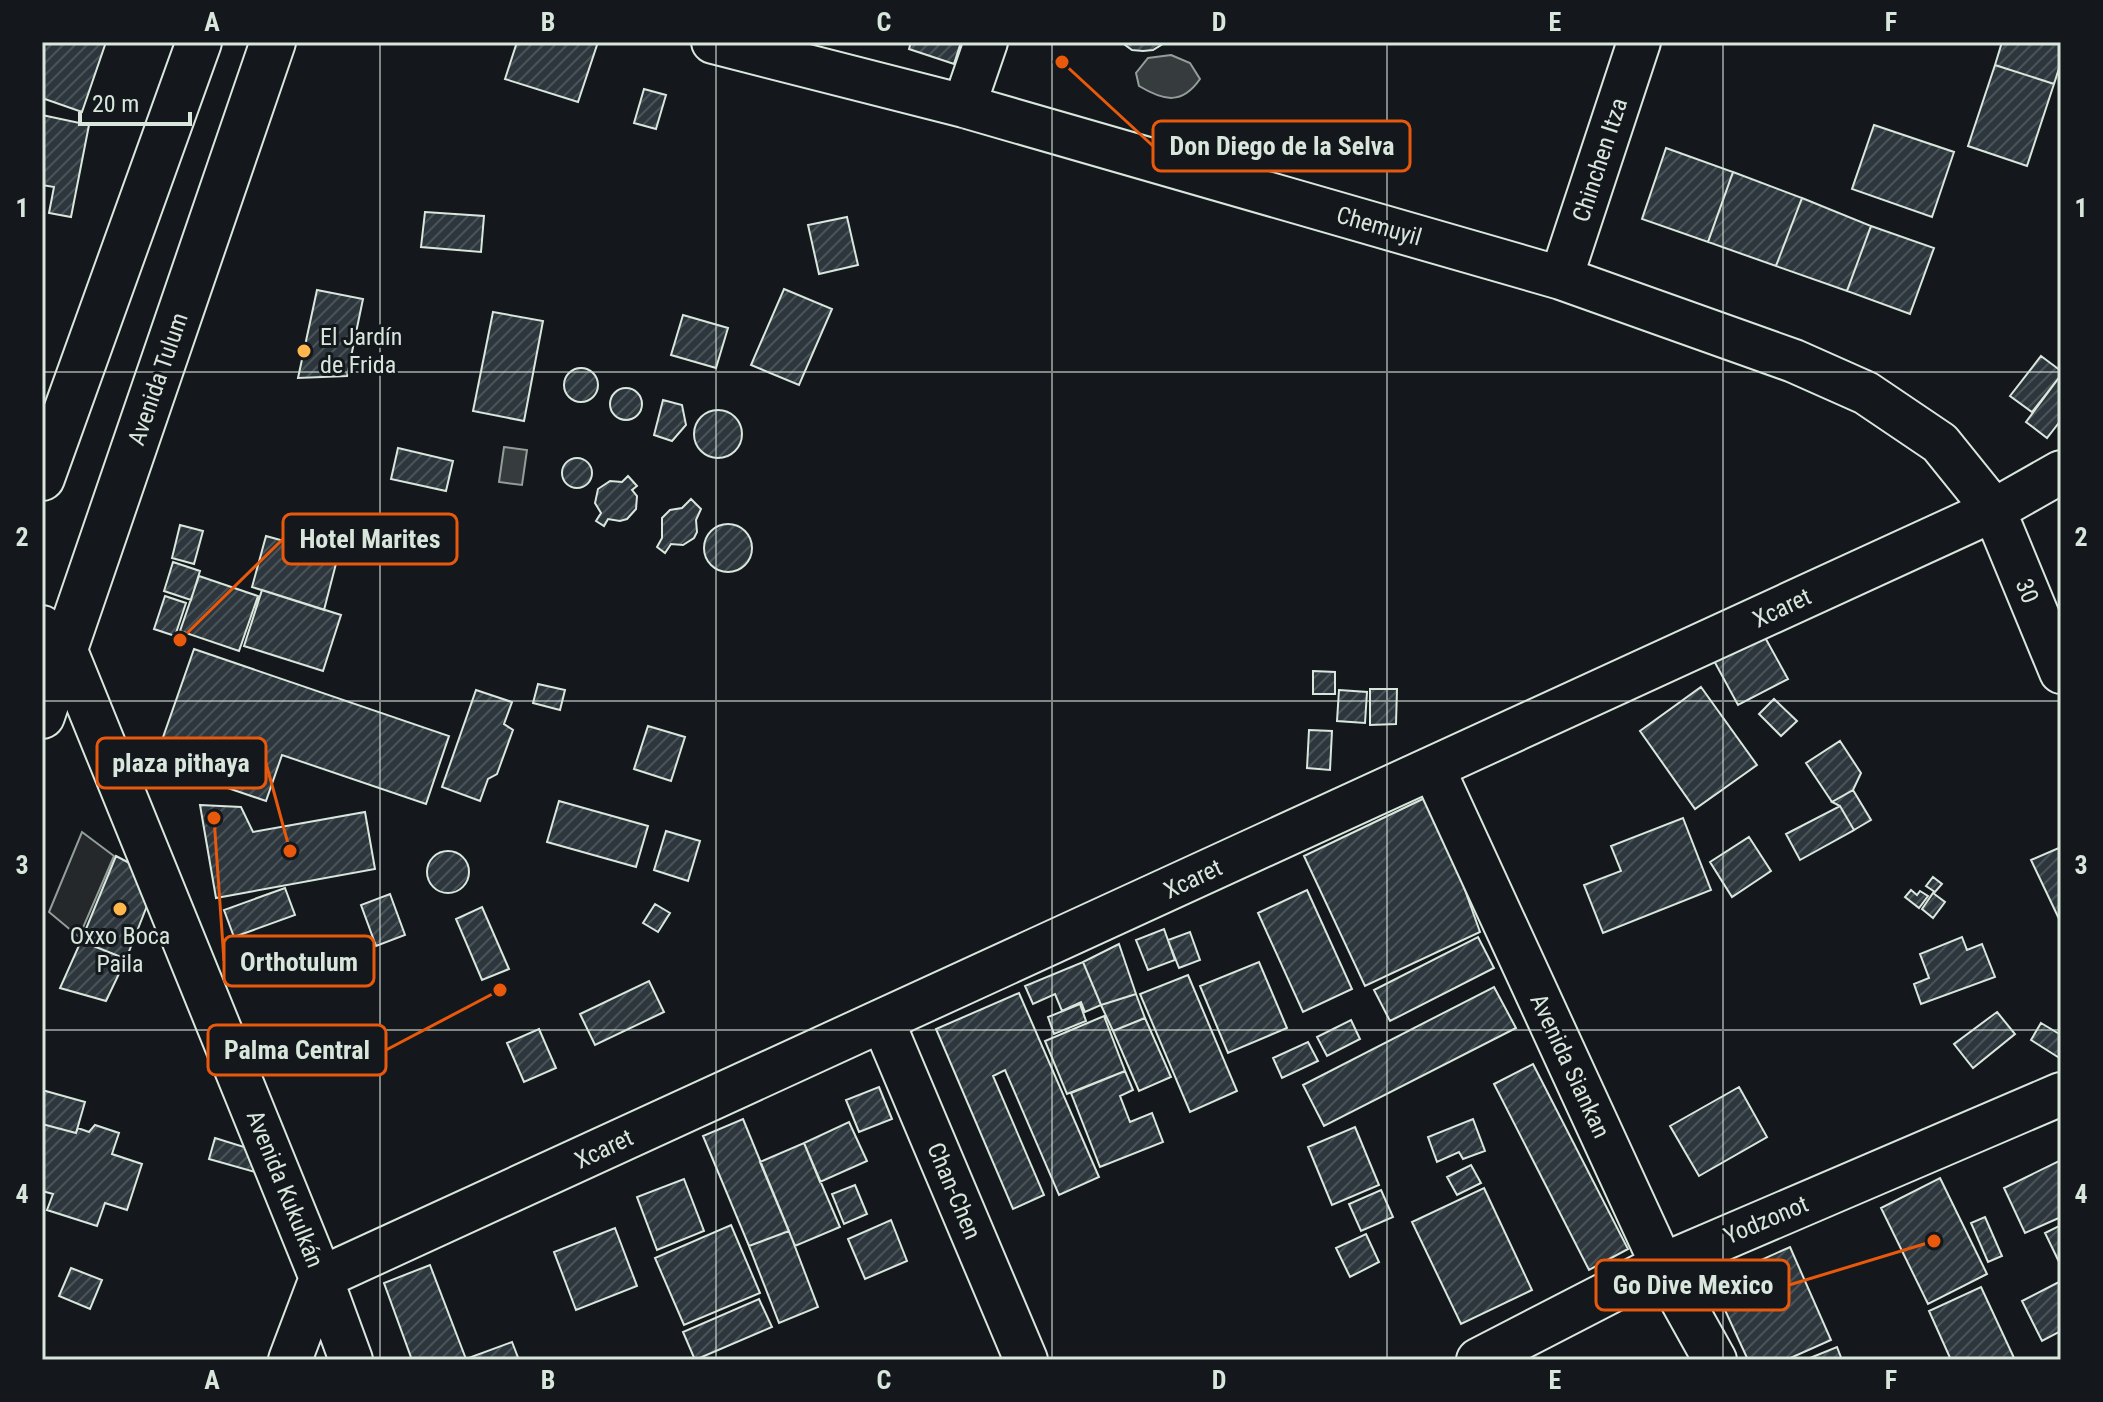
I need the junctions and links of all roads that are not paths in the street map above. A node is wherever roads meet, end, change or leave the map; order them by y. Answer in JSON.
{"nodes":[{"id":1,"x":199,"y":42,"type":"edge"},
{"id":2,"x":273,"y":42,"type":"edge"},
{"id":3,"x":713,"y":42,"type":"edge"},
{"id":4,"x":986,"y":42,"type":"edge"},
{"id":5,"x":1639,"y":42,"type":"edge"},
{"id":6,"x":964,"y":106,"type":"junction"},
{"id":7,"x":1561,"y":278,"type":"junction"},
{"id":8,"x":2061,"y":472,"type":"edge"},
{"id":9,"x":42,"y":478,"type":"edge"},
{"id":10,"x":1994,"y":510,"type":"junction"},
{"id":11,"x":54,"y":639,"type":"edge"},
{"id":12,"x":2061,"y":672,"type":"edge"},
{"id":13,"x":42,"y":716,"type":"edge"},
{"id":14,"x":1433,"y":768,"type":"junction"},
{"id":15,"x":883,"y":1022,"type":"junction"},
{"id":16,"x":2061,"y":1094,"type":"edge"},
{"id":17,"x":1662,"y":1265,"type":"junction"},
{"id":18,"x":321,"y":1278,"type":"junction"},
{"id":19,"x":290,"y":1360,"type":"edge"},
{"id":20,"x":351,"y":1360,"type":"edge"},
{"id":21,"x":1026,"y":1360,"type":"edge"},
{"id":22,"x":1478,"y":1360,"type":"edge"},
{"id":23,"x":1715,"y":1360,"type":"edge"}],
"edges":[{"from":1,"to":9,"type":"main road"},
{"from":2,"to":11,"type":"main road","name":"Avenida Tulum"},
{"from":3,"to":6,"type":"street","name":"Chemuyil"},
{"from":4,"to":6,"type":"street"},
{"from":5,"to":7,"type":"street","name":"Chinchen Itza"},
{"from":6,"to":7,"type":"street","name":"Chemuyil"},
{"from":7,"to":10,"type":"street","name":"Chemuyil"},
{"from":8,"to":10,"type":"street","name":"Xcaret"},
{"from":10,"to":12,"type":"street","name":"30"},
{"from":10,"to":14,"type":"street","name":"Xcaret"},
{"from":11,"to":13,"type":"main road","name":"Avenida Tulum"},
{"from":11,"to":18,"type":"street","name":"Avenida Kukulkán"},
{"from":14,"to":15,"type":"street","name":"Xcaret"},
{"from":14,"to":17,"type":"street","name":"Avenida Siankan"},
{"from":15,"to":18,"type":"street","name":"Xcaret"},
{"from":15,"to":21,"type":"street","name":"Chan-Chen"},
{"from":16,"to":17,"type":"street","name":"Yodzonot"},
{"from":17,"to":22,"type":"street","name":"Yodzonot"},
{"from":17,"to":23,"type":"street","name":"Avenida Siankan"},
{"from":18,"to":19,"type":"street"},
{"from":18,"to":20,"type":"street","name":"Avenida Kukulkán"}]}
